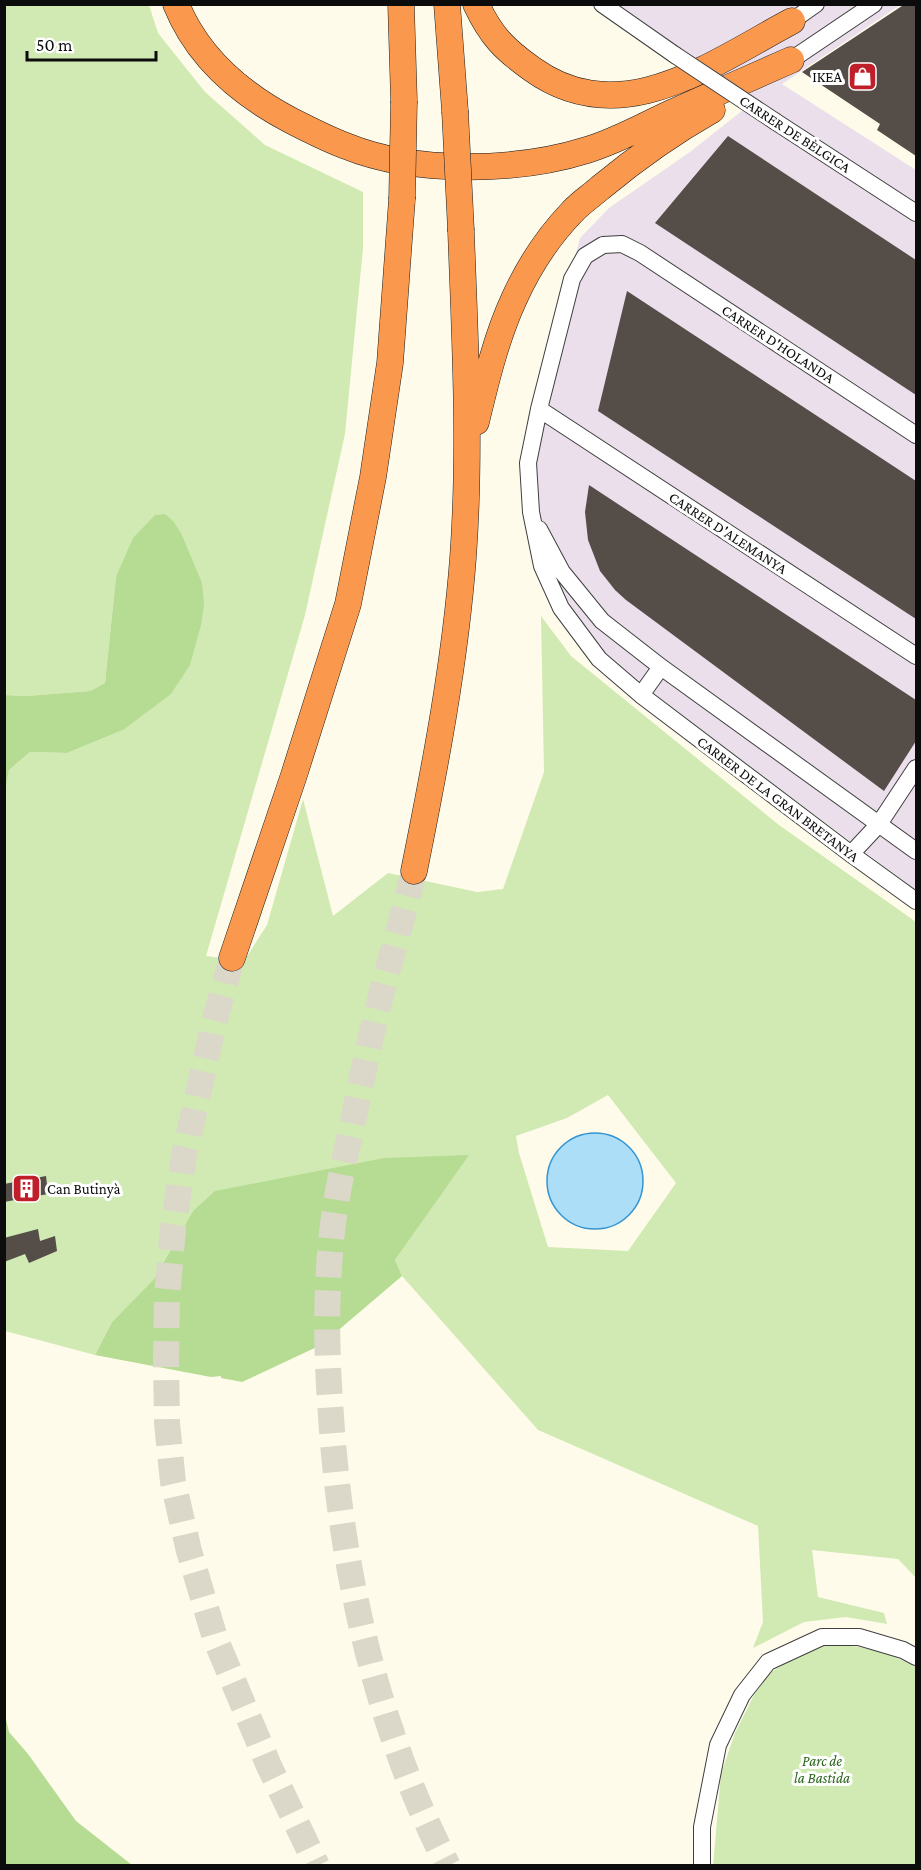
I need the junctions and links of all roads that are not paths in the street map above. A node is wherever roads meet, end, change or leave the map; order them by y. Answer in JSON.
{"nodes":[{"id":1,"x":177,"y":4,"type":"edge"},
{"id":2,"x":401,"y":4,"type":"edge"},
{"id":3,"x":447,"y":4,"type":"edge"},
{"id":4,"x":476,"y":4,"type":"edge"},
{"id":5,"x":602,"y":4,"type":"edge"},
{"id":6,"x":816,"y":4,"type":"edge"},
{"id":7,"x":874,"y":4,"type":"edge"},
{"id":8,"x":792,"y":21,"type":"junction"},
{"id":9,"x":791,"y":60,"type":"junction"},
{"id":10,"x":672,"y":112,"type":"junction"},
{"id":11,"x":916,"y":213,"type":"edge"},
{"id":12,"x":640,"y":254,"type":"joint"},
{"id":13,"x":539,"y":409,"type":"junction"},
{"id":14,"x":916,"y":435,"type":"edge"},
{"id":15,"x":467,"y":460,"type":"junction"},
{"id":16,"x":531,"y":512,"type":"junction"},
{"id":17,"x":916,"y":656,"type":"edge"},
{"id":18,"x":661,"y":667,"type":"junction"},
{"id":19,"x":641,"y":695,"type":"junction"},
{"id":20,"x":916,"y":768,"type":"edge"},
{"id":21,"x":879,"y":824,"type":"junction"},
{"id":22,"x":916,"y":851,"type":"edge"},
{"id":23,"x":851,"y":854,"type":"junction"},
{"id":24,"x":414,"y":871,"type":"tunnel mouth"},
{"id":25,"x":916,"y":901,"type":"edge"},
{"id":26,"x":232,"y":958,"type":"tunnel mouth"},
{"id":27,"x":916,"y":1657,"type":"edge"},
{"id":28,"x":702,"y":1866,"type":"edge"}],
"edges":[{"from":1,"to":10,"type":"highway"},
{"from":2,"to":26,"type":"highway","bridge":true},
{"from":3,"to":15,"type":"highway","bridge":true},
{"from":4,"to":8,"type":"highway"},
{"from":5,"to":11,"type":"street","name":"CARRER DE BÈLGICA","bridge":true},
{"from":6,"to":8,"type":"street"},
{"from":7,"to":9,"type":"street"},
{"from":8,"to":10,"type":"highway"},
{"from":9,"to":10,"type":"highway"},
{"from":9,"to":15,"type":"highway"},
{"from":12,"to":13,"type":"street","name":"CARRER DE LA GRAN BRETANYA"},
{"from":12,"to":14,"type":"street","name":"CARRER D'HOLANDA"},
{"from":13,"to":16,"type":"street","name":"CARRER DE LA GRAN BRETANYA"},
{"from":13,"to":17,"type":"street","name":"CARRER D'ALEMANYA"},
{"from":15,"to":24,"type":"highway"},
{"from":16,"to":18,"type":"street","name":"CARRER DE LA GRAN BRETANYA"},
{"from":16,"to":19,"type":"street","name":"CARRER DE LA GRAN BRETANYA"},
{"from":18,"to":19,"type":"street"},
{"from":18,"to":21,"type":"street","name":"CARRER DE LA GRAN BRETANYA"},
{"from":19,"to":23,"type":"street","name":"CARRER DE LA GRAN BRETANYA"},
{"from":20,"to":21,"type":"street"},
{"from":21,"to":22,"type":"street","name":"CARRER DE LA GRAN BRETANYA"},
{"from":21,"to":23,"type":"street"},
{"from":23,"to":25,"type":"street","name":"CARRER DE LA GRAN BRETANYA"},
{"from":27,"to":28,"type":"street"}]}
